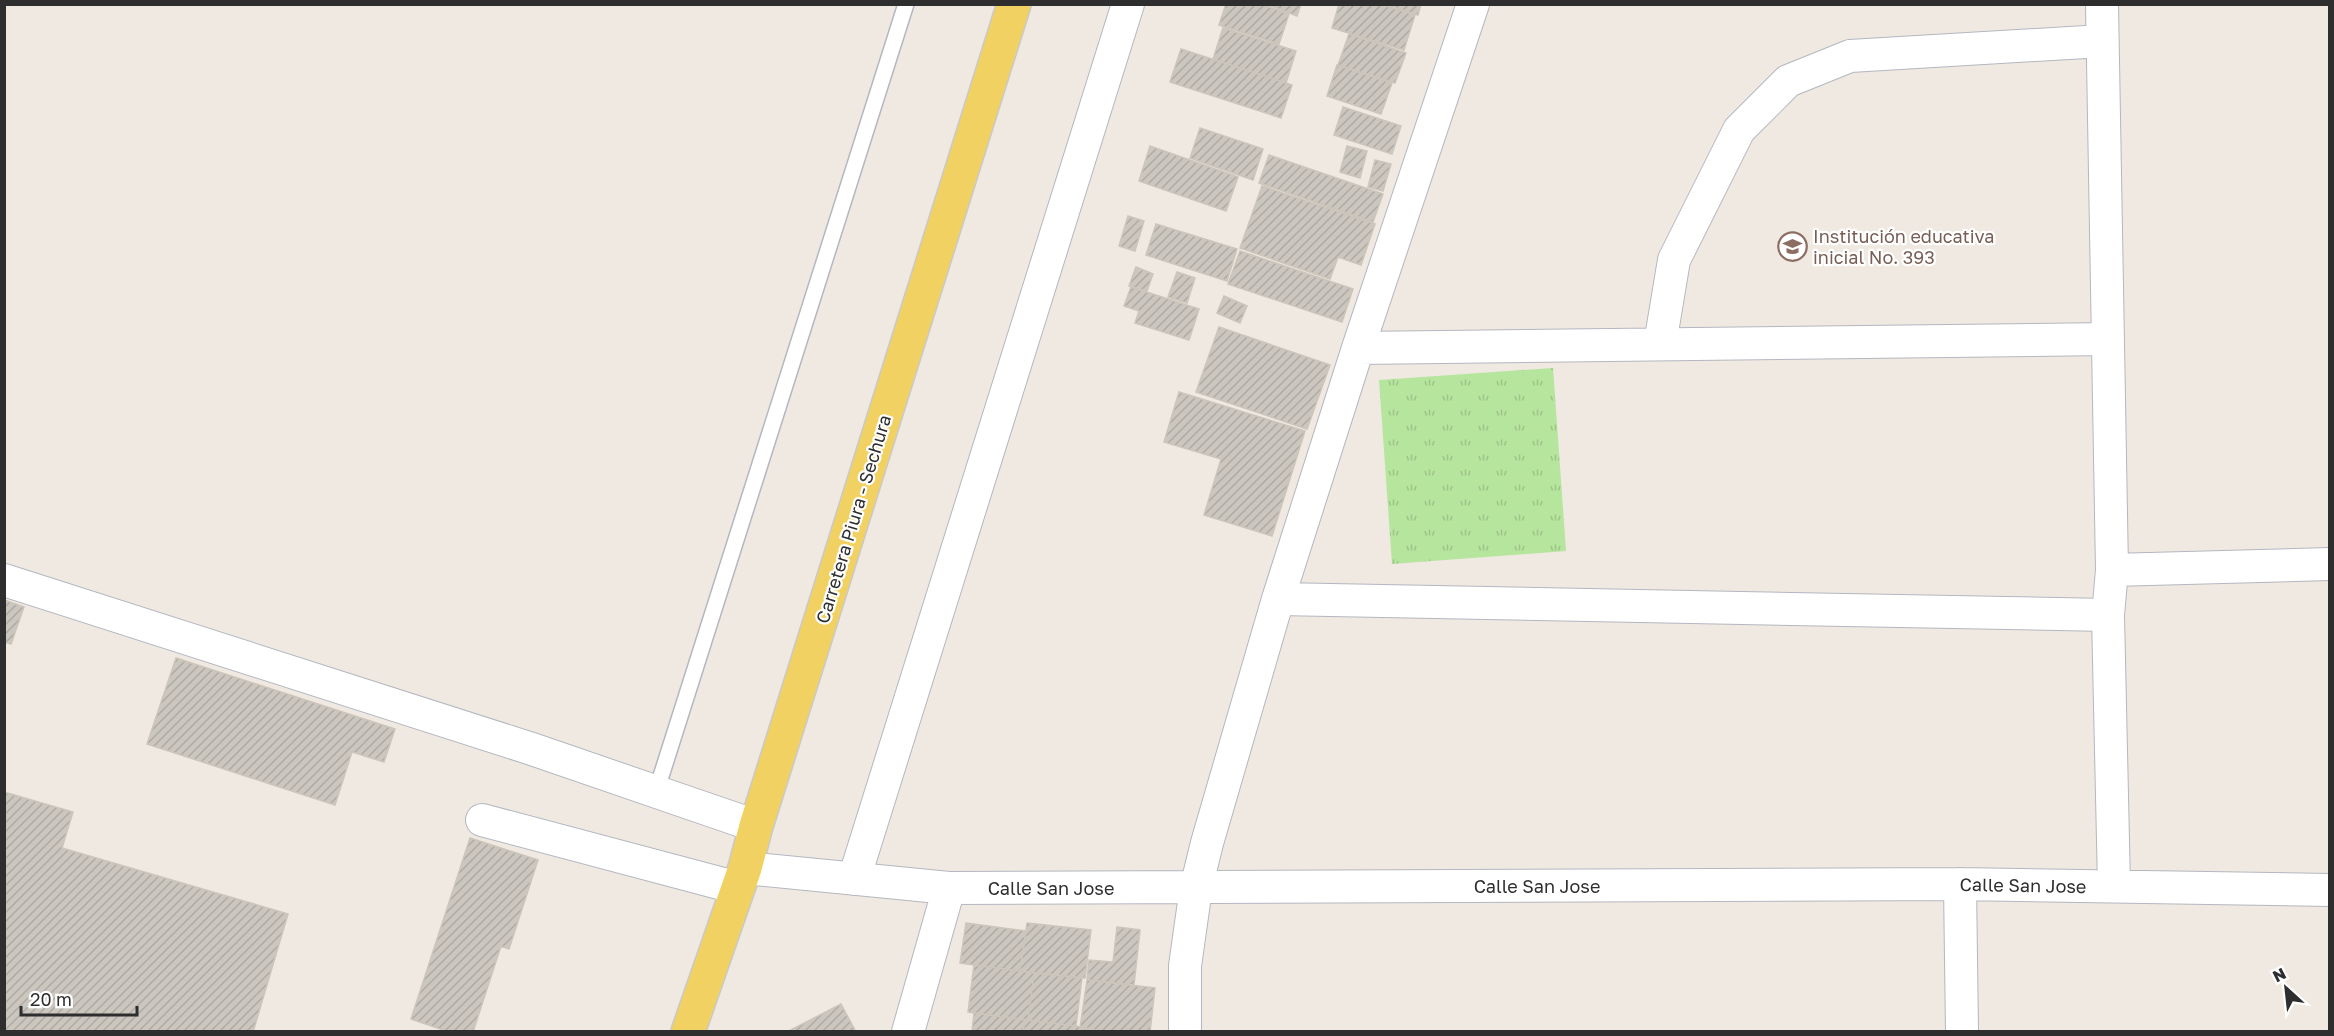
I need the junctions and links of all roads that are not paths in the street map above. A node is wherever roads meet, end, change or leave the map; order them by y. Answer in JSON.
{"nodes":[{"id":1,"x":906,"y":4,"type":"edge"},
{"id":2,"x":1014,"y":4,"type":"edge"},
{"id":3,"x":1128,"y":4,"type":"edge"},
{"id":4,"x":1473,"y":4,"type":"edge"},
{"id":5,"x":2102,"y":4,"type":"edge"},
{"id":6,"x":2102,"y":41,"type":"junction"},
{"id":7,"x":2108,"y":339,"type":"junction"},
{"id":8,"x":1660,"y":344,"type":"junction"},
{"id":9,"x":1359,"y":348,"type":"junction"},
{"id":10,"x":2330,"y":564,"type":"edge"},
{"id":11,"x":2112,"y":570,"type":"junction"},
{"id":12,"x":4,"y":580,"type":"edge"},
{"id":13,"x":1278,"y":599,"type":"junction"},
{"id":14,"x":2108,"y":615,"type":"junction"},
{"id":15,"x":656,"y":792,"type":"junction"},
{"id":16,"x":482,"y":820,"type":"dead end"},
{"id":17,"x":756,"y":826,"type":"junction"},
{"id":18,"x":741,"y":878,"type":"junction"},
{"id":19,"x":854,"y":879,"type":"junction"},
{"id":20,"x":1959,"y":884,"type":"junction"},
{"id":21,"x":2114,"y":886,"type":"junction"},
{"id":22,"x":949,"y":888,"type":"junction"},
{"id":23,"x":1196,"y":888,"type":"junction"},
{"id":24,"x":2330,"y":890,"type":"edge"},
{"id":25,"x":688,"y":1032,"type":"edge"},
{"id":26,"x":908,"y":1032,"type":"edge"},
{"id":27,"x":1185,"y":1032,"type":"edge"},
{"id":28,"x":1962,"y":1032,"type":"edge"}],
"edges":[{"from":1,"to":15,"type":"lane"},
{"from":2,"to":17,"type":"main road","name":"Carretera Piura - Sechura"},
{"from":3,"to":19,"type":"street"},
{"from":4,"to":9,"type":"street"},
{"from":5,"to":6,"type":"street"},
{"from":6,"to":7,"type":"street"},
{"from":6,"to":8,"type":"street"},
{"from":7,"to":8,"type":"street"},
{"from":7,"to":11,"type":"street"},
{"from":8,"to":9,"type":"street"},
{"from":9,"to":13,"type":"street"},
{"from":10,"to":11,"type":"street"},
{"from":11,"to":14,"type":"street"},
{"from":12,"to":15,"type":"street"},
{"from":13,"to":14,"type":"street"},
{"from":13,"to":23,"type":"street"},
{"from":14,"to":21,"type":"street"},
{"from":15,"to":17,"type":"street"},
{"from":16,"to":18,"type":"street","name":"Calle San Jose"},
{"from":17,"to":18,"type":"main road","name":"Carretera Piura - Sechura"},
{"from":18,"to":19,"type":"street","name":"Calle San Jose"},
{"from":18,"to":25,"type":"main road","name":"Carretera Piura - Sechura"},
{"from":19,"to":22,"type":"street","name":"Calle San Jose"},
{"from":20,"to":21,"type":"street","name":"Calle San Jose"},
{"from":20,"to":23,"type":"street","name":"Calle San Jose"},
{"from":20,"to":28,"type":"street"},
{"from":21,"to":24,"type":"street","name":"Calle San Jose"},
{"from":22,"to":23,"type":"street","name":"Calle San Jose"},
{"from":22,"to":26,"type":"street"},
{"from":23,"to":27,"type":"street"}]}
